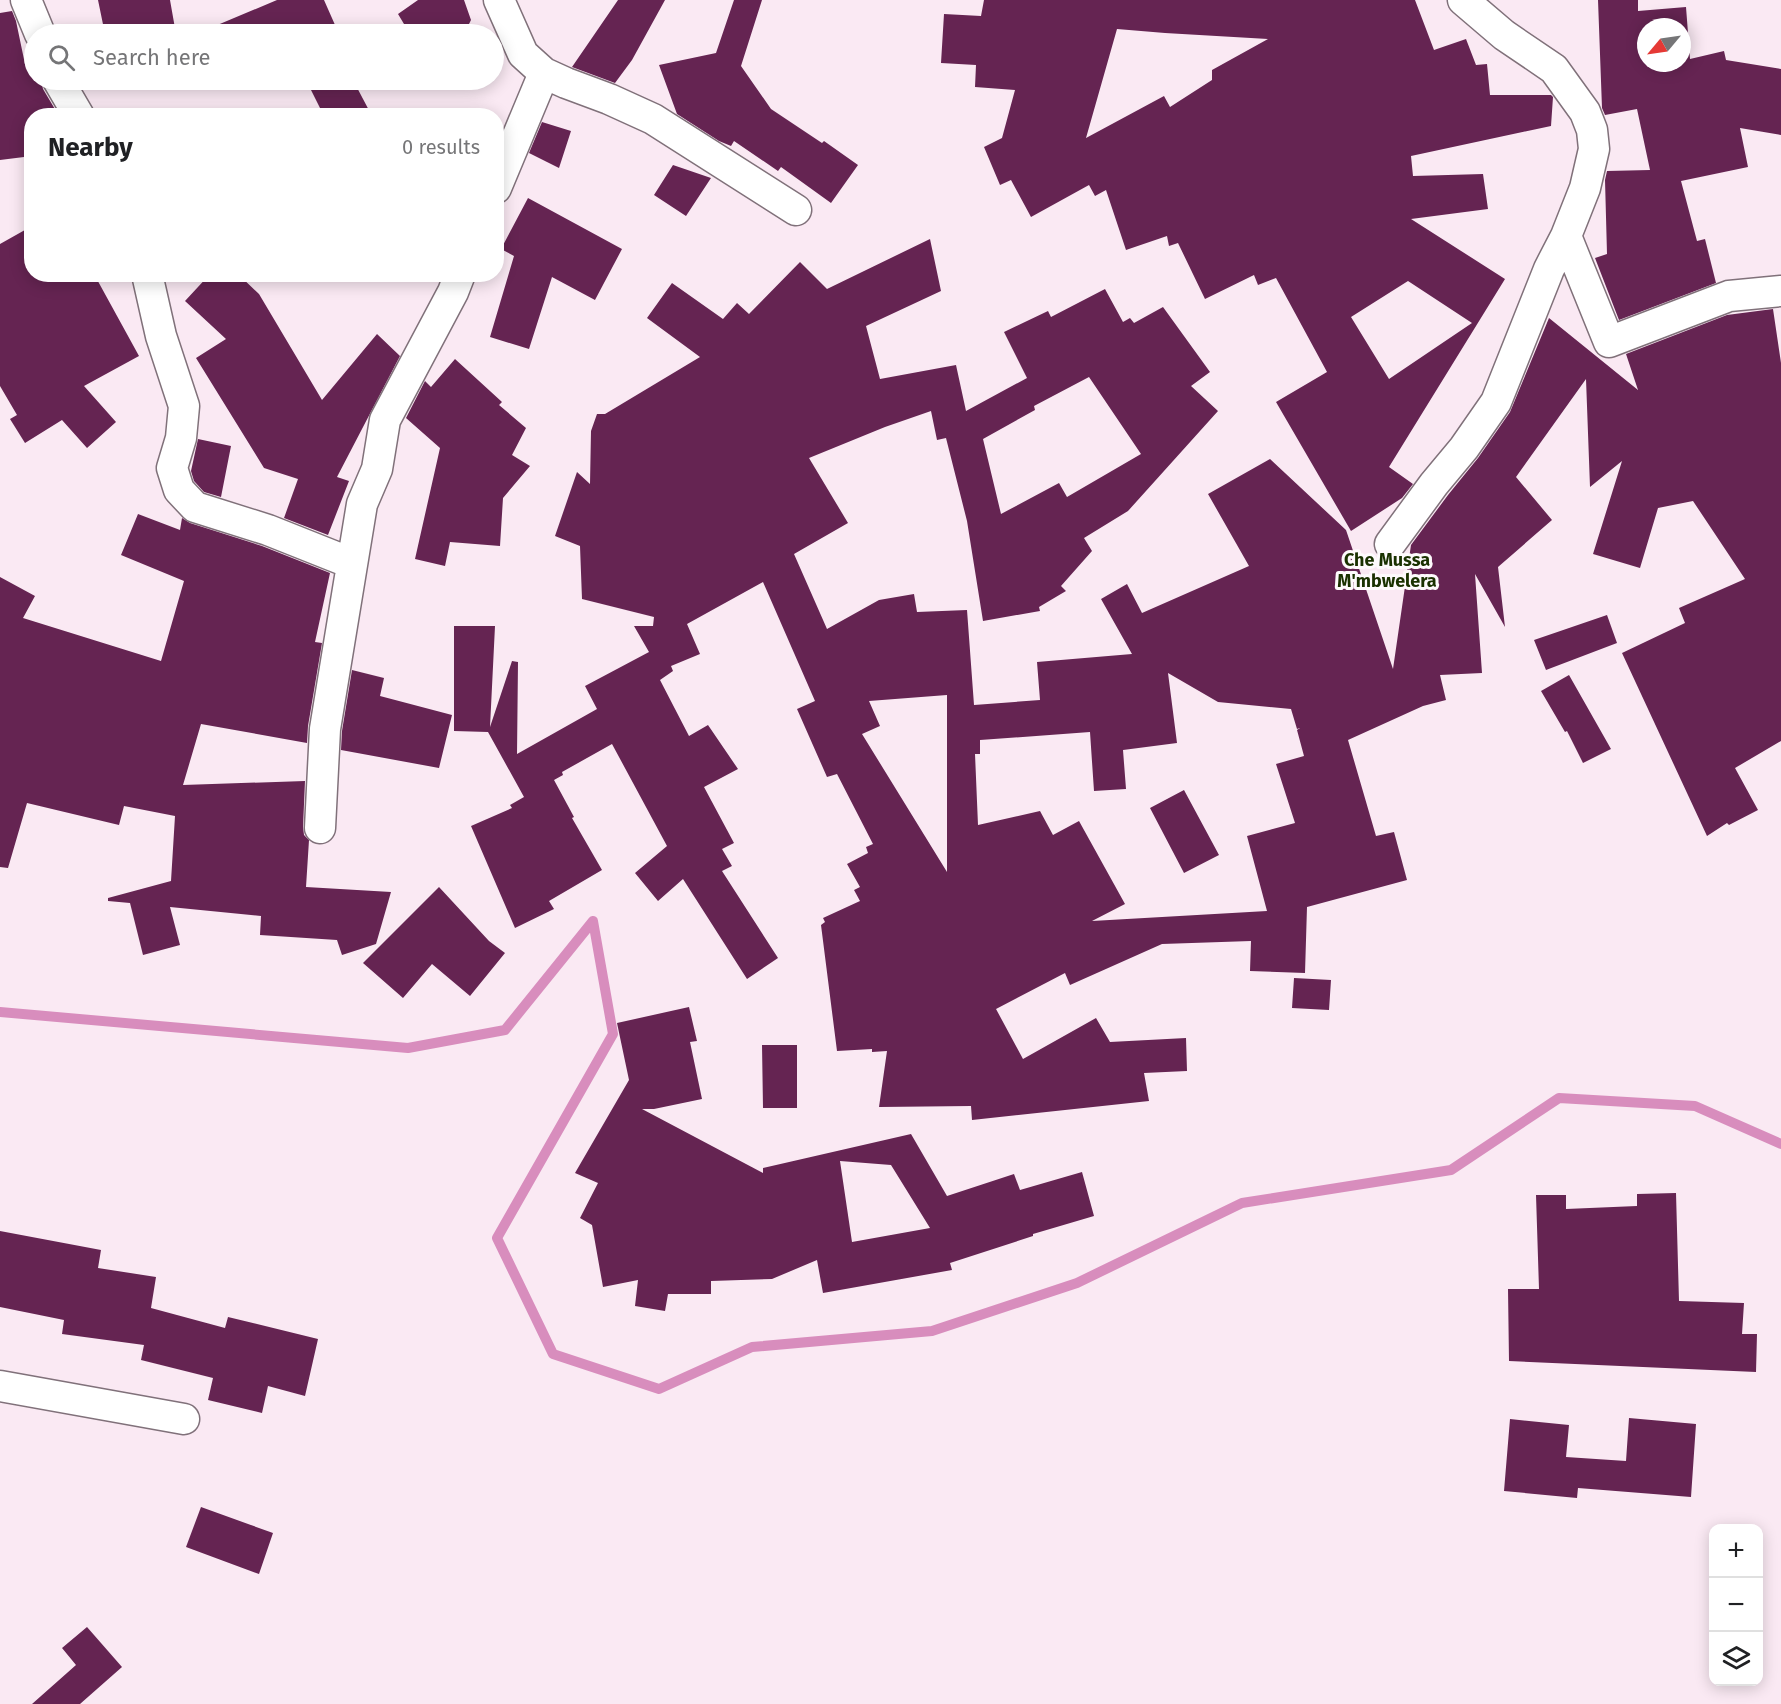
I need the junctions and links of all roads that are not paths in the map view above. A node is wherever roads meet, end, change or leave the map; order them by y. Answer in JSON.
{"nodes":[{"id":1,"x":26,"y":0,"type":"edge"},
{"id":2,"x":499,"y":0,"type":"edge"},
{"id":3,"x":1463,"y":0,"type":"edge"},
{"id":4,"x":36,"y":24,"type":"edge"},
{"id":5,"x":544,"y":73,"type":"junction"},
{"id":6,"x":64,"y":90,"type":"edge"},
{"id":7,"x":74,"y":108,"type":"edge"},
{"id":8,"x":504,"y":169,"type":"edge"},
{"id":9,"x":796,"y":210,"type":"dead end"},
{"id":10,"x":1566,"y":236,"type":"junction"},
{"id":11,"x":149,"y":282,"type":"edge"},
{"id":12,"x":457,"y":282,"type":"edge"},
{"id":13,"x":1781,"y":291,"type":"edge"},
{"id":14,"x":1390,"y":544,"type":"dead end"},
{"id":15,"x":351,"y":563,"type":"junction"},
{"id":16,"x":320,"y":828,"type":"dead end"},
{"id":17,"x":0,"y":1386,"type":"edge"},
{"id":18,"x":184,"y":1419,"type":"dead end"}],
"edges":[{"from":1,"to":4,"type":"street"},
{"from":2,"to":5,"type":"street"},
{"from":3,"to":10,"type":"street"},
{"from":5,"to":8,"type":"street"},
{"from":5,"to":9,"type":"street"},
{"from":6,"to":7,"type":"street"},
{"from":10,"to":13,"type":"street"},
{"from":10,"to":14,"type":"street"},
{"from":11,"to":15,"type":"street"},
{"from":12,"to":15,"type":"street"},
{"from":15,"to":16,"type":"street"},
{"from":17,"to":18,"type":"street"}]}
